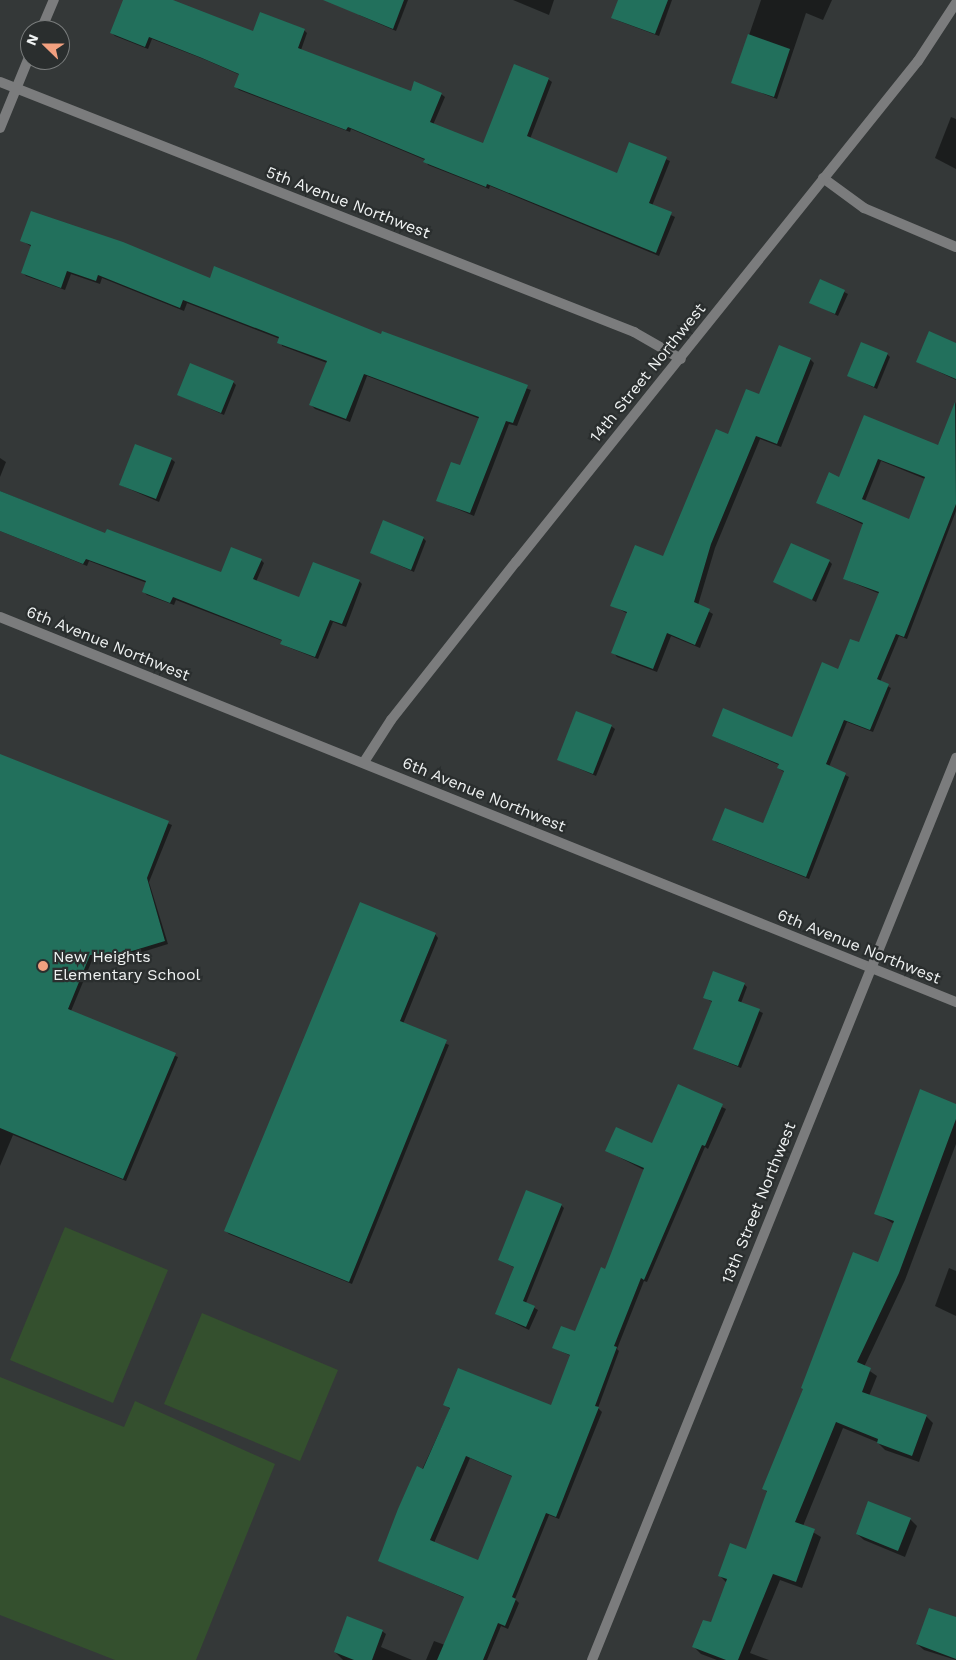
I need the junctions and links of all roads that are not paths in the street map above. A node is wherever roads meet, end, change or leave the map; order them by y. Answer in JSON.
{"nodes":[{"id":1,"x":54,"y":0,"type":"edge"},
{"id":2,"x":956,"y":3,"type":"edge"},
{"id":3,"x":45,"y":20,"type":"edge"},
{"id":4,"x":24,"y":70,"type":"edge"},
{"id":5,"x":0,"y":82,"type":"edge"},
{"id":6,"x":16,"y":89,"type":"junction"},
{"id":7,"x":0,"y":128,"type":"edge"},
{"id":8,"x":823,"y":178,"type":"junction"},
{"id":9,"x":956,"y":247,"type":"edge"},
{"id":10,"x":681,"y":358,"type":"junction"},
{"id":11,"x":0,"y":617,"type":"edge"},
{"id":12,"x":956,"y":758,"type":"edge"},
{"id":13,"x":364,"y":762,"type":"junction"},
{"id":14,"x":870,"y":967,"type":"junction"},
{"id":15,"x":956,"y":1002,"type":"edge"},
{"id":16,"x":592,"y":1660,"type":"edge"}],
"edges":[{"from":1,"to":3,"type":"street"},
{"from":2,"to":8,"type":"street","name":"14th Street Northwest"},
{"from":4,"to":6,"type":"street"},
{"from":5,"to":6,"type":"street","name":"5th Avenue Northwest"},
{"from":6,"to":7,"type":"street"},
{"from":6,"to":10,"type":"street","name":"5th Avenue Northwest"},
{"from":8,"to":9,"type":"street"},
{"from":8,"to":10,"type":"street","name":"14th Street Northwest"},
{"from":10,"to":13,"type":"street","name":"14th Street Northwest"},
{"from":11,"to":13,"type":"street","name":"6th Avenue Northwest"},
{"from":12,"to":14,"type":"street","name":"13th Street Northwest"},
{"from":13,"to":14,"type":"street","name":"6th Avenue Northwest"},
{"from":14,"to":15,"type":"street","name":"6th Avenue Northwest"},
{"from":14,"to":16,"type":"street","name":"13th Street Northwest"}]}
